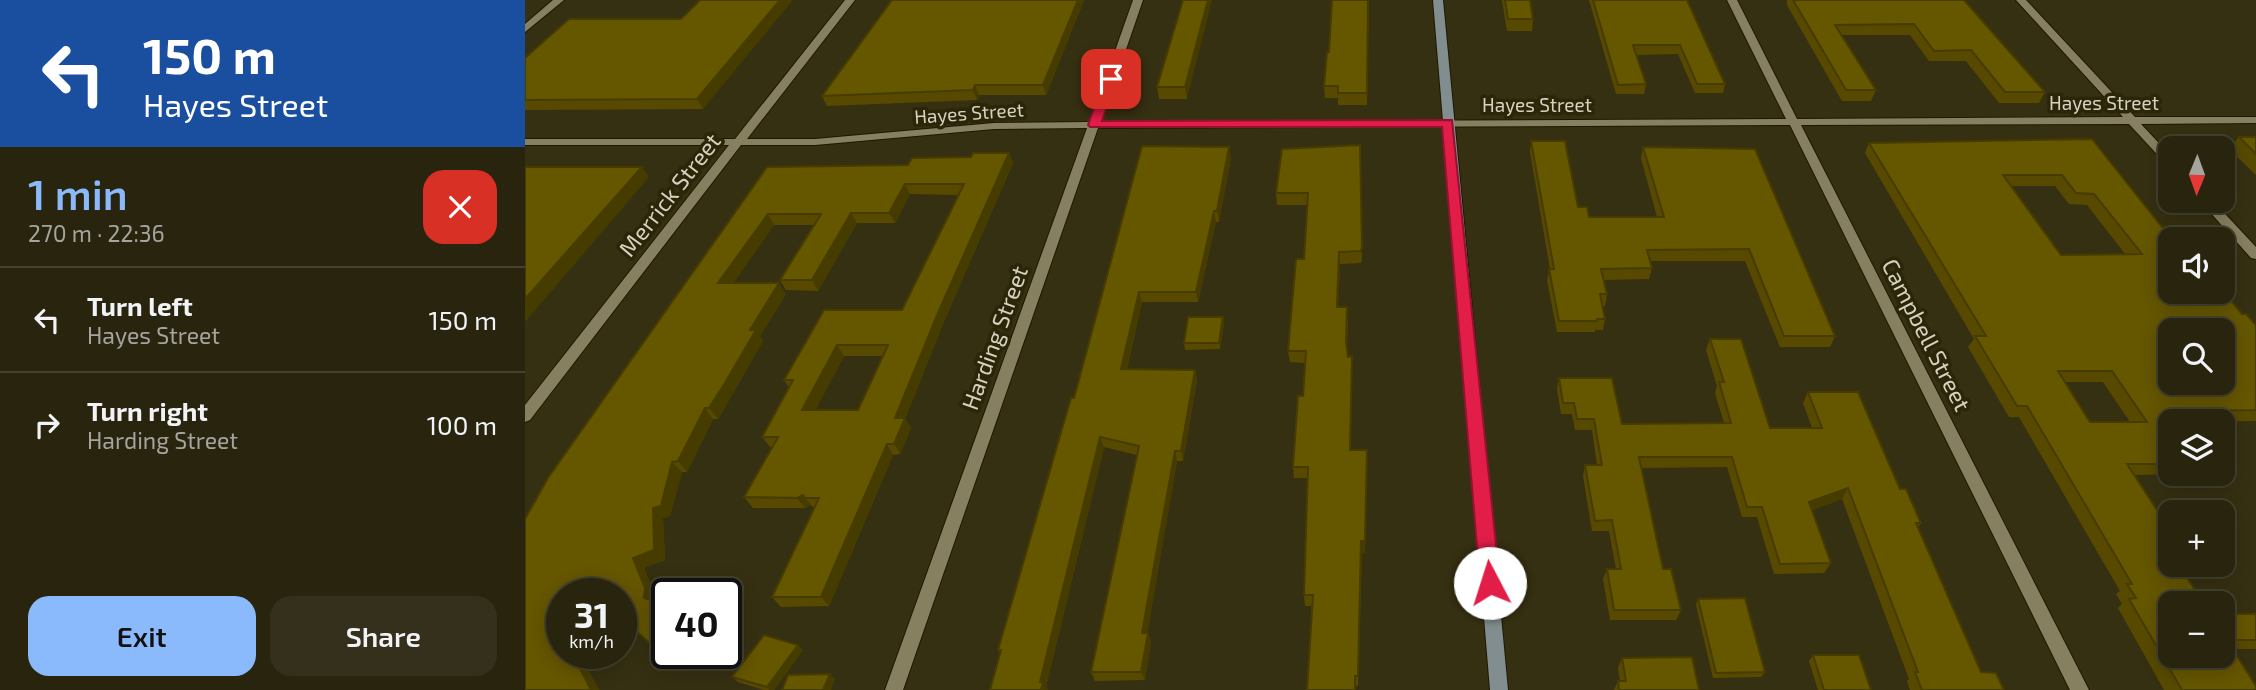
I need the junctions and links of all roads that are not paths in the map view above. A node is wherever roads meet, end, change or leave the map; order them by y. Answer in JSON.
{"nodes":[{"id":1,"x":559,"y":0,"type":"edge"},
{"id":2,"x":850,"y":0,"type":"edge"},
{"id":3,"x":1138,"y":0,"type":"edge"},
{"id":4,"x":1437,"y":0,"type":"edge"},
{"id":5,"x":1732,"y":0,"type":"edge"},
{"id":6,"x":2021,"y":0,"type":"edge"},
{"id":7,"x":525,"y":29,"type":"edge"},
{"id":8,"x":2132,"y":120,"type":"junction"},
{"id":9,"x":2256,"y":120,"type":"edge"},
{"id":10,"x":1794,"y":121,"type":"junction"},
{"id":11,"x":1448,"y":123,"type":"junction"},
{"id":12,"x":1095,"y":125,"type":"junction"},
{"id":13,"x":525,"y":142,"type":"edge"},
{"id":14,"x":738,"y":142,"type":"junction"},
{"id":15,"x":2158,"y":149,"type":"edge"},
{"id":16,"x":2218,"y":214,"type":"edge"},
{"id":17,"x":2256,"y":255,"type":"edge"},
{"id":18,"x":525,"y":416,"type":"edge"},
{"id":19,"x":894,"y":690,"type":"edge"},
{"id":20,"x":1499,"y":690,"type":"edge"},
{"id":21,"x":2080,"y":690,"type":"edge"}],
"edges":[{"from":1,"to":7,"type":"street"},
{"from":2,"to":14,"type":"street","name":"Merrick Street"},
{"from":3,"to":12,"type":"street","name":"Harding Street"},
{"from":4,"to":11,"type":"street"},
{"from":5,"to":10,"type":"street","name":"Campbell Street"},
{"from":6,"to":8,"type":"street"},
{"from":8,"to":9,"type":"street","name":"Hayes Street"},
{"from":8,"to":10,"type":"street","name":"Hayes Street"},
{"from":8,"to":15,"type":"street"},
{"from":10,"to":11,"type":"street","name":"Hayes Street"},
{"from":10,"to":21,"type":"street","name":"Campbell Street"},
{"from":11,"to":12,"type":"street","name":"Hayes Street"},
{"from":11,"to":20,"type":"street"},
{"from":12,"to":14,"type":"street","name":"Hayes Street"},
{"from":12,"to":19,"type":"street","name":"Harding Street"},
{"from":13,"to":14,"type":"street","name":"Hayes Street"},
{"from":14,"to":18,"type":"street","name":"Merrick Street"},
{"from":16,"to":17,"type":"street"}]}
